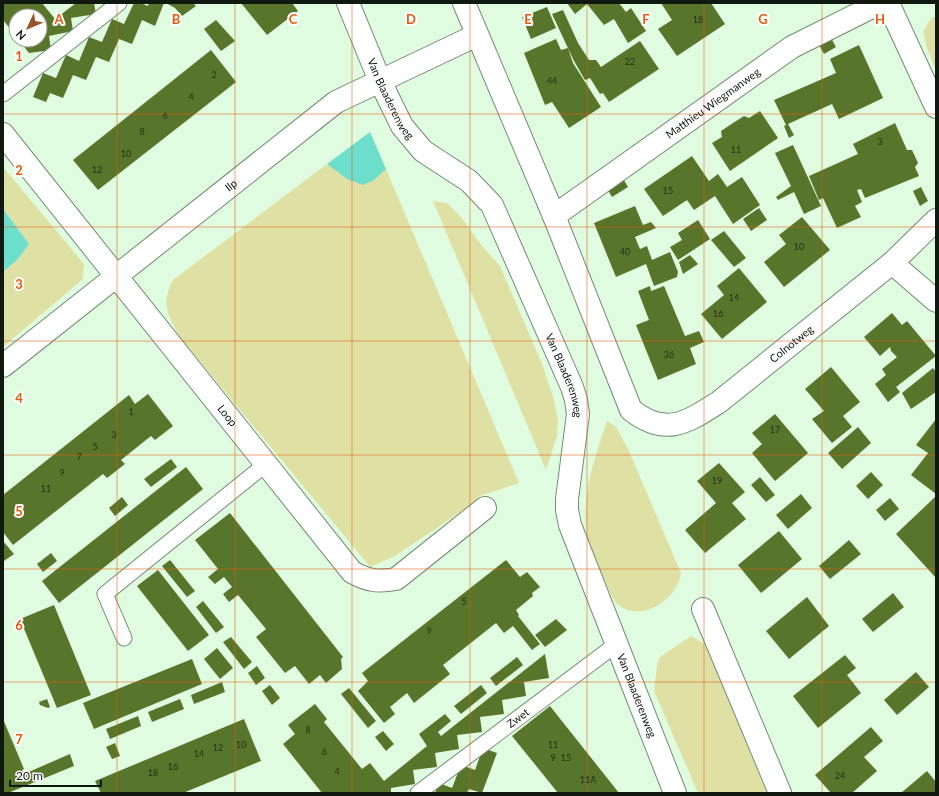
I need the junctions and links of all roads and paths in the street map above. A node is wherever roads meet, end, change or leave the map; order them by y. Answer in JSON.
{"nodes":[{"id":1,"x":119,"y":3,"type":"edge"},
{"id":2,"x":348,"y":3,"type":"edge"},
{"id":3,"x":880,"y":3,"type":"edge"},
{"id":4,"x":888,"y":3,"type":"edge"},
{"id":5,"x":468,"y":5,"type":"edge"},
{"id":6,"x":477,"y":35,"type":"junction"},
{"id":7,"x":380,"y":81,"type":"junction"},
{"id":8,"x":3,"y":94,"type":"edge"},
{"id":9,"x":936,"y":107,"type":"edge"},
{"id":10,"x":3,"y":134,"type":"edge"},
{"id":11,"x":554,"y":216,"type":"junction"},
{"id":12,"x":936,"y":220,"type":"edge"},
{"id":13,"x":892,"y":263,"type":"junction"},
{"id":14,"x":116,"y":275,"type":"junction"},
{"id":15,"x":936,"y":301,"type":"edge"},
{"id":16,"x":3,"y":366,"type":"edge"},
{"id":17,"x":266,"y":464,"type":"junction"},
{"id":18,"x":485,"y":508,"type":"dead end"},
{"id":19,"x":703,"y":609,"type":"dead end"},
{"id":20,"x":124,"y":638,"type":"dead end"},
{"id":21,"x":618,"y":643,"type":"junction"},
{"id":22,"x":418,"y":793,"type":"edge"},
{"id":23,"x":675,"y":793,"type":"edge"},
{"id":24,"x":780,"y":793,"type":"edge"}],
"edges":[{"from":1,"to":8,"type":"lane"},
{"from":2,"to":7,"type":"street","name":"Van Blaaderenweg"},
{"from":3,"to":11,"type":"street","name":"Matthieu Wiegmanweg"},
{"from":4,"to":9,"type":"street"},
{"from":5,"to":6,"type":"street"},
{"from":6,"to":7,"type":"street","name":"Ilp"},
{"from":6,"to":11,"type":"street"},
{"from":7,"to":14,"type":"street","name":"Ilp"},
{"from":7,"to":21,"type":"street","name":"Van Blaaderenweg"},
{"from":10,"to":14,"type":"street","name":"Loop"},
{"from":11,"to":13,"type":"street","name":"Colnotweg"},
{"from":12,"to":13,"type":"street","name":"Colnotweg"},
{"from":13,"to":15,"type":"street"},
{"from":14,"to":16,"type":"street","name":"Ilp"},
{"from":14,"to":17,"type":"street","name":"Loop"},
{"from":17,"to":18,"type":"street","name":"Loop"},
{"from":17,"to":20,"type":"lane"},
{"from":19,"to":24,"type":"street"},
{"from":21,"to":22,"type":"lane","name":"Zwet"},
{"from":21,"to":23,"type":"street","name":"Van Blaaderenweg"}]}
